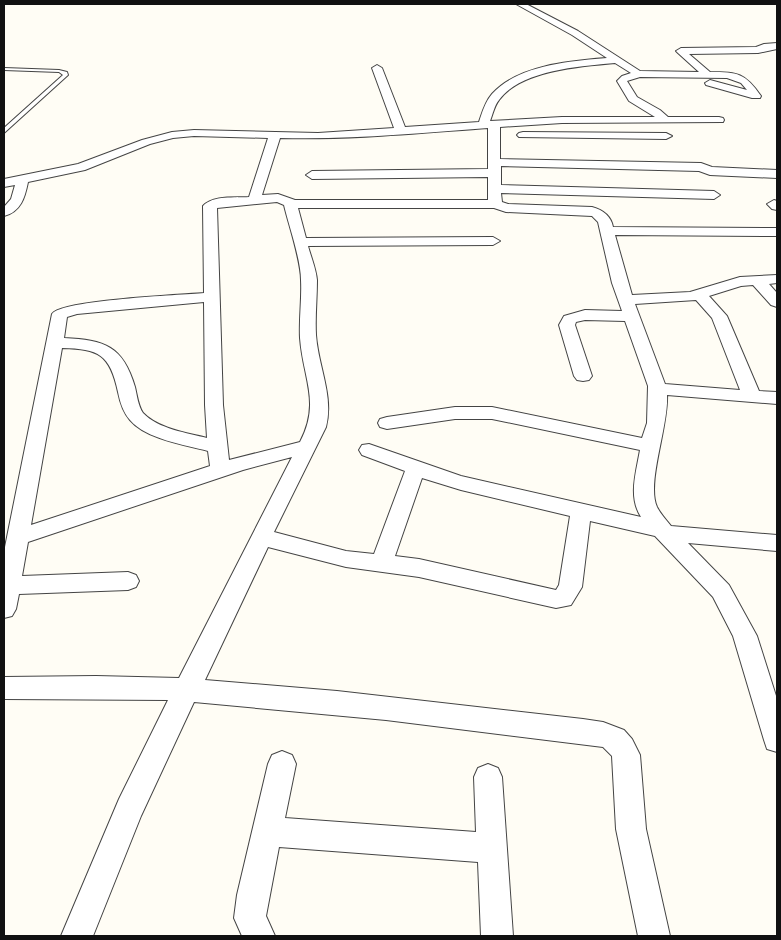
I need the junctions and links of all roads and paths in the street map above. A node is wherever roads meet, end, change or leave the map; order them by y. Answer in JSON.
{"nodes":[{"id":1,"x":520,"y":4,"type":"edge"},
{"id":2,"x":777,"y":46,"type":"edge"},
{"id":3,"x":585,"y":54,"type":"dead end"},
{"id":4,"x":618,"y":60,"type":"junction"},
{"id":5,"x":598,"y":62,"type":"junction"},
{"id":6,"x":377,"y":68,"type":"dead end"},
{"id":7,"x":4,"y":69,"type":"edge"},
{"id":8,"x":13,"y":70,"type":"junction"},
{"id":9,"x":640,"y":74,"type":"junction"},
{"id":10,"x":4,"y":76,"type":"edge"},
{"id":11,"x":665,"y":120,"type":"junction"},
{"id":12,"x":719,"y":120,"type":"dead end"},
{"id":13,"x":491,"y":128,"type":"junction"},
{"id":14,"x":4,"y":131,"type":"edge"},
{"id":15,"x":401,"y":132,"type":"junction"},
{"id":16,"x":275,"y":135,"type":"junction"},
{"id":17,"x":666,"y":136,"type":"dead end"},
{"id":18,"x":777,"y":174,"type":"edge"},
{"id":19,"x":312,"y":175,"type":"dead end"},
{"id":20,"x":22,"y":180,"type":"junction"},
{"id":21,"x":494,"y":182,"type":"junction"},
{"id":22,"x":4,"y":183,"type":"edge"},
{"id":23,"x":714,"y":195,"type":"dead end"},
{"id":24,"x":254,"y":200,"type":"junction"},
{"id":25,"x":290,"y":204,"type":"junction"},
{"id":26,"x":4,"y":212,"type":"edge"},
{"id":27,"x":607,"y":231,"type":"junction"},
{"id":28,"x":777,"y":232,"type":"edge"},
{"id":29,"x":493,"y":240,"type":"dead end"},
{"id":30,"x":301,"y":242,"type":"junction"},
{"id":31,"x":777,"y":279,"type":"edge"},
{"id":32,"x":756,"y":280,"type":"junction"},
{"id":33,"x":700,"y":296,"type":"junction"},
{"id":34,"x":212,"y":297,"type":"junction"},
{"id":35,"x":777,"y":302,"type":"edge"},
{"id":36,"x":628,"y":308,"type":"junction"},
{"id":37,"x":54,"y":342,"type":"junction"},
{"id":38,"x":582,"y":376,"type":"dead end"},
{"id":39,"x":657,"y":389,"type":"junction"},
{"id":40,"x":752,"y":396,"type":"junction"},
{"id":41,"x":777,"y":398,"type":"edge"},
{"id":42,"x":387,"y":423,"type":"dead end"},
{"id":43,"x":650,"y":446,"type":"junction"},
{"id":44,"x":218,"y":447,"type":"junction"},
{"id":45,"x":306,"y":447,"type":"junction"},
{"id":46,"x":369,"y":450,"type":"dead end"},
{"id":47,"x":416,"y":468,"type":"junction"},
{"id":48,"x":220,"y":470,"type":"junction"},
{"id":49,"x":582,"y":512,"type":"junction"},
{"id":50,"x":664,"y":531,"type":"junction"},
{"id":51,"x":18,"y":537,"type":"junction"},
{"id":52,"x":261,"y":538,"type":"junction"},
{"id":53,"x":777,"y":543,"type":"edge"},
{"id":54,"x":382,"y":563,"type":"junction"},
{"id":55,"x":128,"y":581,"type":"dead end"},
{"id":56,"x":8,"y":585,"type":"junction"},
{"id":57,"x":4,"y":608,"type":"edge"},
{"id":58,"x":4,"y":688,"type":"edge"},
{"id":59,"x":187,"y":690,"type":"junction"},
{"id":60,"x":777,"y":740,"type":"edge"},
{"id":61,"x":282,"y":764,"type":"dead end"},
{"id":62,"x":488,"y":777,"type":"dead end"},
{"id":63,"x":267,"y":831,"type":"junction"},
{"id":64,"x":491,"y":848,"type":"junction"},
{"id":65,"x":77,"y":936,"type":"edge"},
{"id":66,"x":259,"y":936,"type":"edge"},
{"id":67,"x":497,"y":936,"type":"edge"},
{"id":68,"x":654,"y":936,"type":"edge"}],
"edges":[{"from":1,"to":4,"type":"street"},
{"from":2,"to":9,"type":"street"},
{"from":3,"to":5,"type":"street"},
{"from":4,"to":5,"type":"street"},
{"from":4,"to":9,"type":"street"},
{"from":5,"to":13,"type":"street"},
{"from":6,"to":15,"type":"street"},
{"from":7,"to":8,"type":"lane"},
{"from":8,"to":10,"type":"lane"},
{"from":8,"to":14,"type":"lane"},
{"from":9,"to":11,"type":"street"},
{"from":11,"to":12,"type":"street"},
{"from":11,"to":13,"type":"street"},
{"from":13,"to":15,"type":"street"},
{"from":13,"to":17,"type":"street"},
{"from":13,"to":21,"type":"street"},
{"from":15,"to":16,"type":"street"},
{"from":16,"to":20,"type":"street"},
{"from":16,"to":24,"type":"street"},
{"from":18,"to":21,"type":"street"},
{"from":19,"to":21,"type":"street"},
{"from":20,"to":22,"type":"street"},
{"from":20,"to":26,"type":"street"},
{"from":21,"to":23,"type":"street"},
{"from":21,"to":25,"type":"street"},
{"from":21,"to":27,"type":"street"},
{"from":24,"to":25,"type":"street"},
{"from":24,"to":34,"type":"street"},
{"from":25,"to":30,"type":"street"},
{"from":27,"to":28,"type":"street"},
{"from":27,"to":36,"type":"street"},
{"from":29,"to":30,"type":"street"},
{"from":30,"to":45,"type":"street"},
{"from":31,"to":32,"type":"street"},
{"from":32,"to":33,"type":"street"},
{"from":32,"to":35,"type":"street"},
{"from":33,"to":36,"type":"street"},
{"from":33,"to":40,"type":"street"},
{"from":34,"to":37,"type":"street"},
{"from":34,"to":44,"type":"street"},
{"from":36,"to":38,"type":"street"},
{"from":36,"to":39,"type":"street"},
{"from":37,"to":44,"type":"street"},
{"from":37,"to":51,"type":"street"},
{"from":39,"to":40,"type":"street"},
{"from":39,"to":43,"type":"street"},
{"from":40,"to":41,"type":"street"},
{"from":42,"to":43,"type":"street"},
{"from":43,"to":50,"type":"street"},
{"from":44,"to":48,"type":"street"},
{"from":45,"to":48,"type":"street"},
{"from":45,"to":52,"type":"street"},
{"from":46,"to":47,"type":"street"},
{"from":47,"to":49,"type":"street"},
{"from":47,"to":54,"type":"street"},
{"from":48,"to":51,"type":"street"},
{"from":49,"to":50,"type":"street"},
{"from":49,"to":54,"type":"street"},
{"from":50,"to":53,"type":"street"},
{"from":50,"to":60,"type":"street"},
{"from":51,"to":56,"type":"street"},
{"from":52,"to":54,"type":"street"},
{"from":52,"to":59,"type":"street"},
{"from":55,"to":56,"type":"street"},
{"from":56,"to":57,"type":"street"},
{"from":58,"to":59,"type":"street"},
{"from":59,"to":65,"type":"street"},
{"from":59,"to":68,"type":"street"},
{"from":61,"to":63,"type":"street"},
{"from":62,"to":64,"type":"street"},
{"from":63,"to":64,"type":"street"},
{"from":63,"to":66,"type":"street"},
{"from":64,"to":67,"type":"street"}]}
